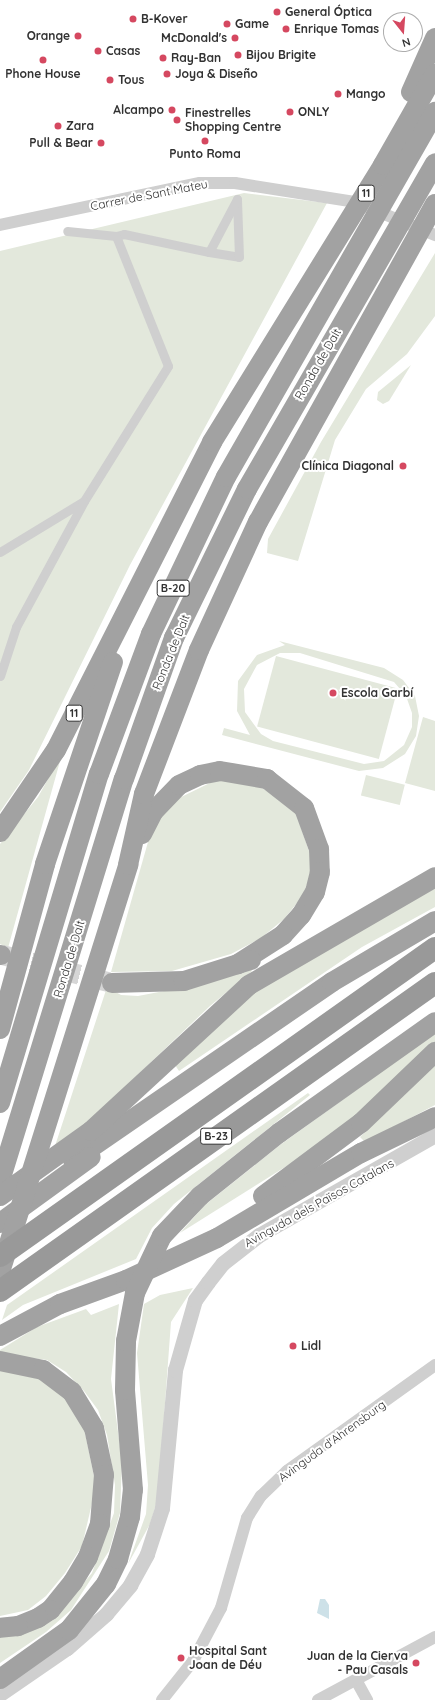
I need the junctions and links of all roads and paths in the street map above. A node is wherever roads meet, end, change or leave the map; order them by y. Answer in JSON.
{"nodes":[{"id":1,"x":435,"y":38,"type":"edge"},
{"id":2,"x":435,"y":74,"type":"edge"},
{"id":3,"x":435,"y":112,"type":"edge"},
{"id":4,"x":435,"y":163,"type":"edge"},
{"id":5,"x":435,"y":204,"type":"edge"},
{"id":6,"x":0,"y":225,"type":"edge"},
{"id":7,"x":67,"y":231,"type":"dead end"},
{"id":8,"x":435,"y":234,"type":"edge"},
{"id":9,"x":116,"y":236,"type":"junction"},
{"id":10,"x":209,"y":252,"type":"junction"},
{"id":11,"x":292,"y":309,"type":"junction"},
{"id":12,"x":84,"y":501,"type":"junction"},
{"id":13,"x":0,"y":552,"type":"edge"},
{"id":14,"x":139,"y":588,"type":"junction"},
{"id":15,"x":0,"y":676,"type":"edge"},
{"id":16,"x":0,"y":832,"type":"edge"},
{"id":17,"x":128,"y":865,"type":"junction"},
{"id":18,"x":435,"y":870,"type":"edge"},
{"id":19,"x":435,"y":877,"type":"edge"},
{"id":20,"x":435,"y":921,"type":"edge"},
{"id":21,"x":435,"y":948,"type":"edge"},
{"id":22,"x":238,"y":964,"type":"junction"},
{"id":23,"x":112,"y":983,"type":"tunnel mouth"},
{"id":24,"x":435,"y":983,"type":"edge"},
{"id":25,"x":435,"y":1022,"type":"edge"},
{"id":26,"x":0,"y":1029,"type":"edge"},
{"id":27,"x":435,"y":1052,"type":"edge"},
{"id":28,"x":185,"y":1085,"type":"junction"},
{"id":29,"x":0,"y":1103,"type":"edge"},
{"id":30,"x":435,"y":1117,"type":"edge"},
{"id":31,"x":435,"y":1135,"type":"edge"},
{"id":32,"x":0,"y":1182,"type":"edge"},
{"id":33,"x":0,"y":1196,"type":"edge"},
{"id":34,"x":0,"y":1209,"type":"edge"},
{"id":35,"x":0,"y":1223,"type":"edge"},
{"id":36,"x":0,"y":1256,"type":"edge"},
{"id":37,"x":164,"y":1264,"type":"junction"},
{"id":38,"x":0,"y":1272,"type":"edge"},
{"id":39,"x":0,"y":1291,"type":"edge"},
{"id":40,"x":0,"y":1336,"type":"edge"},
{"id":41,"x":0,"y":1361,"type":"edge"},
{"id":42,"x":435,"y":1366,"type":"edge"},
{"id":43,"x":0,"y":1628,"type":"edge"},
{"id":44,"x":435,"y":1637,"type":"edge"},
{"id":45,"x":356,"y":1680,"type":"junction"},
{"id":46,"x":3,"y":1688,"type":"edge"},
{"id":47,"x":162,"y":1700,"type":"edge"},
{"id":48,"x":318,"y":1700,"type":"edge"},
{"id":49,"x":367,"y":1700,"type":"edge"}],
"edges":[{"from":1,"to":11,"type":"highway"},
{"from":2,"to":11,"type":"highway","number":"11"},
{"from":3,"to":29,"type":"highway","name":"Ronda de Dalt","number":"B-20"},
{"from":4,"to":32,"type":"highway","name":"Ronda de Dalt","number":"B-20"},
{"from":5,"to":17,"type":"highway"},
{"from":6,"to":8,"type":"street","name":"Carrer de Sant Mateu"},
{"from":7,"to":9,"type":"street"},
{"from":9,"to":10,"type":"street"},
{"from":9,"to":12,"type":"street"},
{"from":10,"to":10,"type":"street"},
{"from":11,"to":14,"type":"highway"},
{"from":12,"to":13,"type":"street"},
{"from":12,"to":15,"type":"street"},
{"from":14,"to":16,"type":"highway","number":"11"},
{"from":14,"to":26,"type":"highway"},
{"from":17,"to":22,"type":"highway"},
{"from":17,"to":38,"type":"highway"},
{"from":18,"to":22,"type":"highway"},
{"from":19,"to":33,"type":"highway"},
{"from":20,"to":28,"type":"highway"},
{"from":21,"to":36,"type":"highway","number":"B-23"},
{"from":22,"to":23,"type":"highway"},
{"from":24,"to":39,"type":"highway","number":"B-23"},
{"from":25,"to":46,"type":"highway"},
{"from":27,"to":37,"type":"highway"},
{"from":28,"to":34,"type":"highway"},
{"from":28,"to":35,"type":"highway"},
{"from":30,"to":37,"type":"highway"},
{"from":31,"to":46,"type":"street","name":"Avinguda dels Països Catalans"},
{"from":37,"to":40,"type":"highway"},
{"from":41,"to":43,"type":"highway"},
{"from":42,"to":47,"type":"street","name":"Avinguda d'Ahrensburg"},
{"from":44,"to":45,"type":"street"},
{"from":45,"to":48,"type":"street"},
{"from":45,"to":49,"type":"street"}]}
